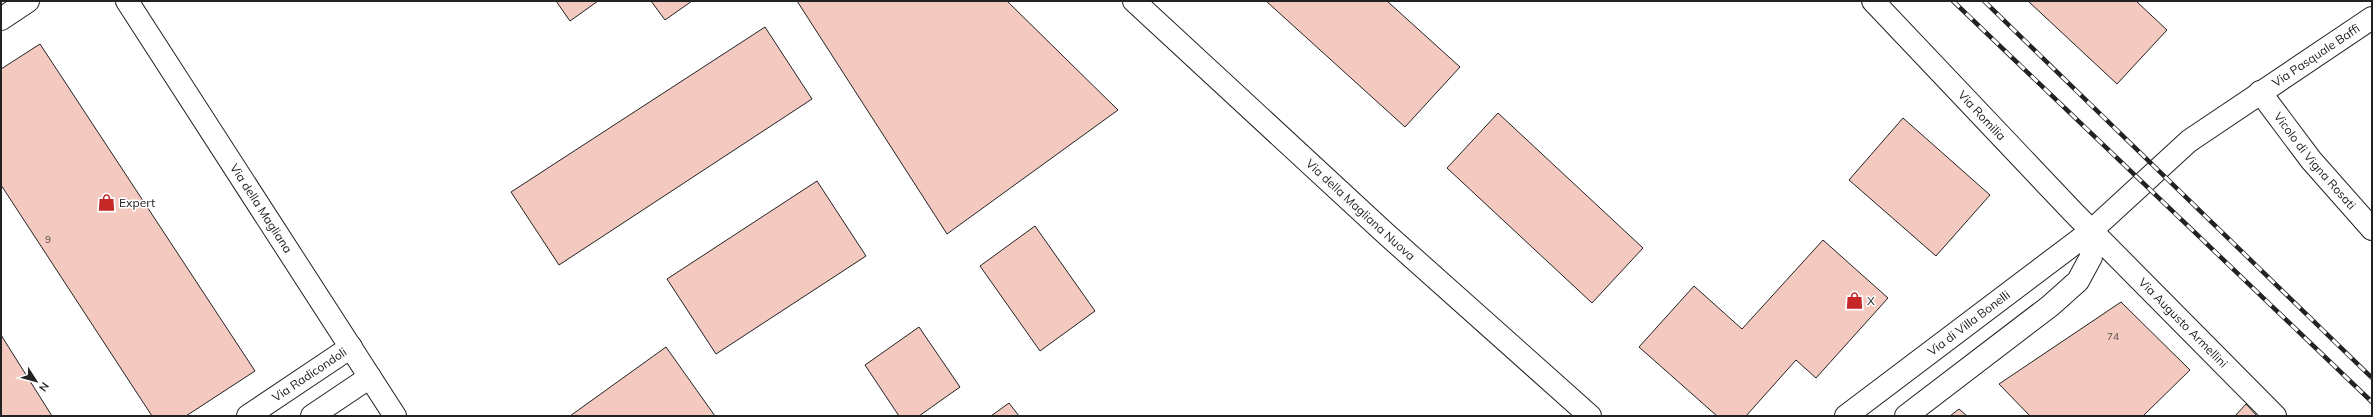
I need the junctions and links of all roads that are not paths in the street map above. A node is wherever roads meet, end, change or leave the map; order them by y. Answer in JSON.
{"nodes":[{"id":1,"x":28,"y":1,"type":"edge"},
{"id":2,"x":127,"y":1,"type":"edge"},
{"id":3,"x":1134,"y":1,"type":"edge"},
{"id":4,"x":1873,"y":1,"type":"edge"},
{"id":5,"x":2372,"y":18,"type":"edge"},
{"id":6,"x":1,"y":19,"type":"edge"},
{"id":7,"x":2260,"y":92,"type":"junction"},
{"id":8,"x":2372,"y":229,"type":"edge"},
{"id":9,"x":2091,"y":231,"type":"junction"},
{"id":10,"x":351,"y":347,"type":"junction"},
{"id":11,"x":370,"y":377,"type":"junction"},
{"id":12,"x":248,"y":416,"type":"edge"},
{"id":13,"x":312,"y":416,"type":"edge"},
{"id":14,"x":395,"y":416,"type":"edge"},
{"id":15,"x":1590,"y":416,"type":"edge"},
{"id":16,"x":1846,"y":416,"type":"edge"},
{"id":17,"x":1906,"y":416,"type":"edge"},
{"id":18,"x":2275,"y":416,"type":"edge"}],
"edges":[{"from":1,"to":6,"type":"street"},
{"from":2,"to":10,"type":"street","name":"Via della Magliana"},
{"from":3,"to":15,"type":"street","name":"Via della Magliana Nuova"},
{"from":4,"to":9,"type":"street","name":"Via Romilia"},
{"from":5,"to":7,"type":"street","name":"Via Pasquale Baffi"},
{"from":7,"to":8,"type":"street","name":"Vicolo di Vigna Rosati"},
{"from":7,"to":9,"type":"street","name":"Via di Villa Bonelli"},
{"from":9,"to":16,"type":"street","name":"Via di Villa Bonelli"},
{"from":9,"to":17,"type":"street"},
{"from":9,"to":18,"type":"street","name":"Via Augusto Armellini"},
{"from":10,"to":11,"type":"street","name":"Via della Magliana"},
{"from":10,"to":12,"type":"street","name":"Via Radicondoli"},
{"from":11,"to":13,"type":"street"},
{"from":11,"to":14,"type":"street","name":"Via della Magliana"}]}
